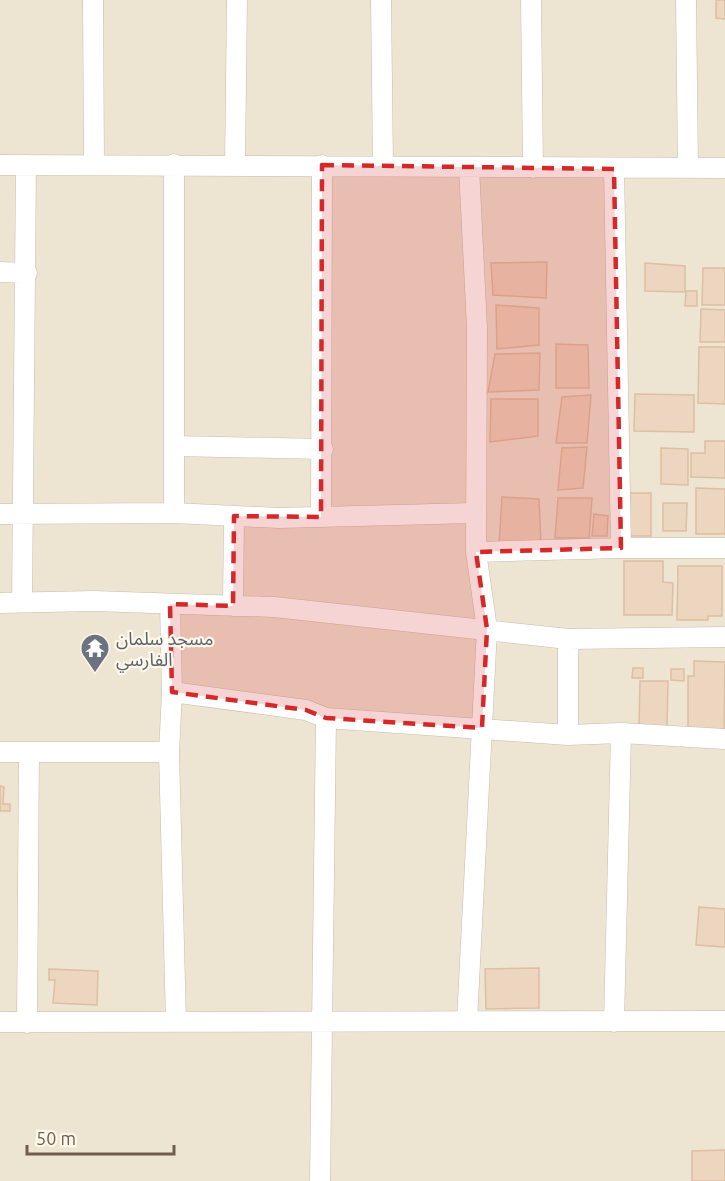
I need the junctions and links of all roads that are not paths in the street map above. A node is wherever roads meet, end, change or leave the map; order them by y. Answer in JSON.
{"nodes":[{"id":1,"x":93,"y":0,"type":"edge"},
{"id":2,"x":237,"y":0,"type":"edge"},
{"id":3,"x":381,"y":0,"type":"edge"},
{"id":4,"x":531,"y":0,"type":"edge"},
{"id":5,"x":686,"y":0,"type":"edge"},
{"id":6,"x":93,"y":164,"type":"junction"},
{"id":7,"x":174,"y":164,"type":"junction"},
{"id":8,"x":0,"y":165,"type":"edge"},
{"id":9,"x":26,"y":165,"type":"junction"},
{"id":10,"x":235,"y":165,"type":"junction"},
{"id":11,"x":322,"y":165,"type":"junction"},
{"id":12,"x":383,"y":165,"type":"junction"},
{"id":13,"x":469,"y":167,"type":"junction"},
{"id":14,"x":533,"y":168,"type":"junction"},
{"id":15,"x":614,"y":168,"type":"junction"},
{"id":16,"x":688,"y":168,"type":"junction"},
{"id":17,"x":725,"y":168,"type":"edge"},
{"id":18,"x":0,"y":272,"type":"edge"},
{"id":19,"x":27,"y":273,"type":"junction"},
{"id":20,"x":174,"y":446,"type":"junction"},
{"id":21,"x":323,"y":449,"type":"junction"},
{"id":22,"x":174,"y":513,"type":"junction"},
{"id":23,"x":474,"y":513,"type":"junction"},
{"id":24,"x":0,"y":514,"type":"edge"},
{"id":25,"x":23,"y":514,"type":"junction"},
{"id":26,"x":234,"y":516,"type":"junction"},
{"id":27,"x":321,"y":517,"type":"junction"},
{"id":28,"x":621,"y":548,"type":"junction"},
{"id":29,"x":725,"y":548,"type":"edge"},
{"id":30,"x":476,"y":552,"type":"junction"},
{"id":31,"x":22,"y":602,"type":"junction"},
{"id":32,"x":0,"y":603,"type":"edge"},
{"id":33,"x":170,"y":604,"type":"junction"},
{"id":34,"x":233,"y":606,"type":"junction"},
{"id":35,"x":487,"y":629,"type":"junction"},
{"id":36,"x":725,"y":638,"type":"edge"},
{"id":37,"x":568,"y":639,"type":"junction"},
{"id":38,"x":172,"y":692,"type":"junction"},
{"id":39,"x":326,"y":718,"type":"junction"},
{"id":40,"x":482,"y":728,"type":"junction"},
{"id":41,"x":621,"y":733,"type":"junction"},
{"id":42,"x":568,"y":735,"type":"junction"},
{"id":43,"x":725,"y":739,"type":"edge"},
{"id":44,"x":0,"y":752,"type":"edge"},
{"id":45,"x":29,"y":752,"type":"junction"},
{"id":46,"x":169,"y":752,"type":"junction"},
{"id":47,"x":467,"y":1021,"type":"junction"},
{"id":48,"x":725,"y":1021,"type":"edge"},
{"id":49,"x":0,"y":1022,"type":"edge"},
{"id":50,"x":321,"y":1022,"type":"junction"},
{"id":51,"x":614,"y":1022,"type":"junction"},
{"id":52,"x":27,"y":1023,"type":"junction"},
{"id":53,"x":176,"y":1023,"type":"junction"},
{"id":54,"x":320,"y":1181,"type":"edge"}],
"edges":[{"from":1,"to":6,"type":"street"},
{"from":2,"to":10,"type":"street"},
{"from":3,"to":12,"type":"street"},
{"from":4,"to":14,"type":"street"},
{"from":5,"to":16,"type":"street"},
{"from":6,"to":7,"type":"street"},
{"from":6,"to":9,"type":"street"},
{"from":7,"to":10,"type":"street"},
{"from":7,"to":20,"type":"street"},
{"from":8,"to":9,"type":"street"},
{"from":9,"to":19,"type":"street"},
{"from":10,"to":11,"type":"street"},
{"from":11,"to":12,"type":"street"},
{"from":11,"to":21,"type":"street"},
{"from":12,"to":13,"type":"street"},
{"from":13,"to":14,"type":"street"},
{"from":13,"to":23,"type":"street"},
{"from":14,"to":15,"type":"street"},
{"from":15,"to":16,"type":"street"},
{"from":15,"to":28,"type":"street"},
{"from":16,"to":17,"type":"street"},
{"from":18,"to":19,"type":"street"},
{"from":19,"to":25,"type":"street"},
{"from":20,"to":21,"type":"street"},
{"from":20,"to":22,"type":"street"},
{"from":21,"to":27,"type":"street"},
{"from":22,"to":25,"type":"street"},
{"from":22,"to":26,"type":"street"},
{"from":23,"to":27,"type":"street"},
{"from":23,"to":30,"type":"street"},
{"from":24,"to":25,"type":"street"},
{"from":25,"to":31,"type":"street"},
{"from":26,"to":27,"type":"street"},
{"from":26,"to":34,"type":"street"},
{"from":28,"to":29,"type":"street"},
{"from":28,"to":30,"type":"street"},
{"from":30,"to":35,"type":"street"},
{"from":31,"to":32,"type":"street"},
{"from":31,"to":33,"type":"street"},
{"from":33,"to":34,"type":"street"},
{"from":33,"to":38,"type":"street"},
{"from":34,"to":35,"type":"street"},
{"from":35,"to":37,"type":"street"},
{"from":35,"to":40,"type":"street"},
{"from":36,"to":37,"type":"street"},
{"from":37,"to":42,"type":"street"},
{"from":38,"to":39,"type":"street"},
{"from":38,"to":46,"type":"street"},
{"from":39,"to":40,"type":"street"},
{"from":39,"to":50,"type":"street"},
{"from":40,"to":42,"type":"street"},
{"from":40,"to":47,"type":"street"},
{"from":41,"to":42,"type":"street"},
{"from":41,"to":43,"type":"street"},
{"from":41,"to":51,"type":"street"},
{"from":44,"to":45,"type":"street"},
{"from":45,"to":46,"type":"street"},
{"from":45,"to":52,"type":"street"},
{"from":46,"to":53,"type":"street"},
{"from":47,"to":50,"type":"street"},
{"from":47,"to":51,"type":"street"},
{"from":48,"to":51,"type":"street"},
{"from":49,"to":52,"type":"street"},
{"from":50,"to":53,"type":"street"},
{"from":50,"to":54,"type":"street"},
{"from":52,"to":53,"type":"street"}]}
